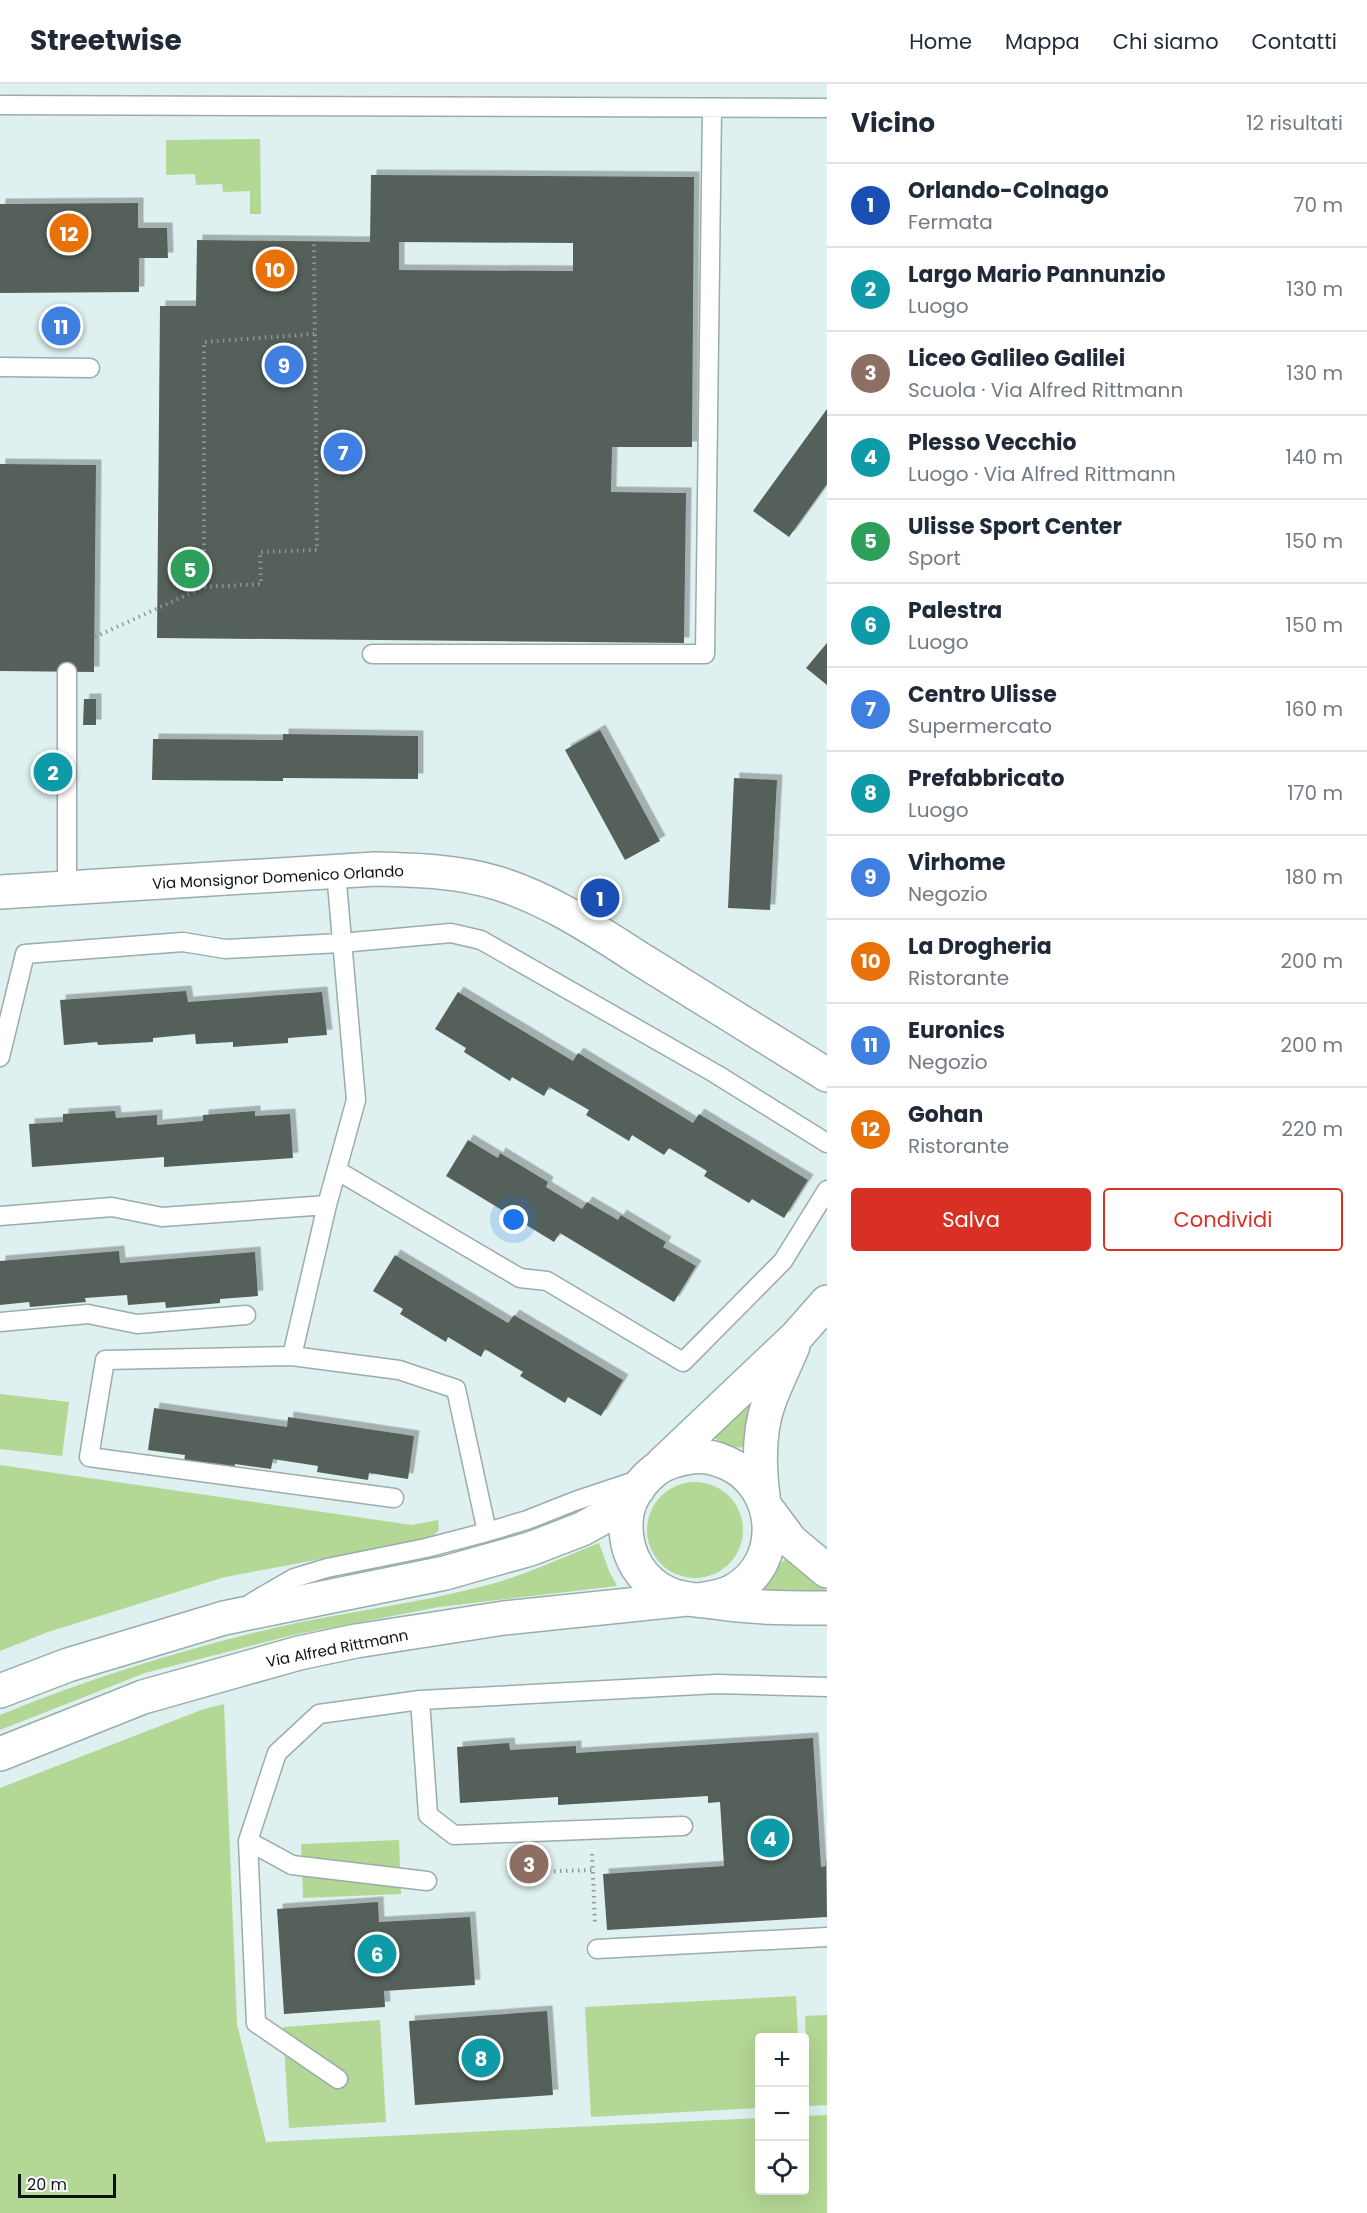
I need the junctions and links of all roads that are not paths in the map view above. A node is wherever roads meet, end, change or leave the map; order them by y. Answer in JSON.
{"nodes":[{"id":1,"x":0,"y":105,"type":"edge"},
{"id":2,"x":34,"y":106,"type":"junction"},
{"id":3,"x":712,"y":108,"type":"junction"},
{"id":4,"x":827,"y":108,"type":"edge"},
{"id":5,"x":0,"y":110,"type":"edge"},
{"id":6,"x":0,"y":367,"type":"edge"},
{"id":7,"x":90,"y":368,"type":"dead end"},
{"id":8,"x":372,"y":654,"type":"dead end"},
{"id":9,"x":67,"y":672,"type":"dead end"},
{"id":10,"x":336,"y":872,"type":"junction"},
{"id":11,"x":67,"y":888,"type":"junction"},
{"id":12,"x":0,"y":892,"type":"edge"},
{"id":13,"x":341,"y":943,"type":"junction"},
{"id":14,"x":0,"y":1057,"type":"edge"},
{"id":15,"x":827,"y":1075,"type":"edge"},
{"id":16,"x":827,"y":1143,"type":"edge"},
{"id":17,"x":338,"y":1171,"type":"junction"},
{"id":18,"x":827,"y":1190,"type":"edge"},
{"id":19,"x":327,"y":1205,"type":"junction"},
{"id":20,"x":0,"y":1216,"type":"edge"},
{"id":21,"x":827,"y":1302,"type":"edge"},
{"id":22,"x":246,"y":1314,"type":"dead end"},
{"id":23,"x":0,"y":1322,"type":"edge"},
{"id":24,"x":796,"y":1336,"type":"junction"},
{"id":25,"x":292,"y":1356,"type":"junction"},
{"id":26,"x":647,"y":1478,"type":"junction"},
{"id":27,"x":394,"y":1498,"type":"dead end"},
{"id":28,"x":765,"y":1503,"type":"junction"},
{"id":29,"x":487,"y":1532,"type":"junction"},
{"id":30,"x":827,"y":1571,"type":"edge"},
{"id":31,"x":693,"y":1599,"type":"junction"},
{"id":32,"x":827,"y":1608,"type":"edge"},
{"id":33,"x":224,"y":1618,"type":"junction"},
{"id":34,"x":827,"y":1687,"type":"edge"},
{"id":35,"x":0,"y":1691,"type":"edge"},
{"id":36,"x":420,"y":1700,"type":"junction"},
{"id":37,"x":0,"y":1754,"type":"edge"},
{"id":38,"x":683,"y":1826,"type":"dead end"},
{"id":39,"x":248,"y":1841,"type":"junction"},
{"id":40,"x":427,"y":1881,"type":"dead end"},
{"id":41,"x":827,"y":1937,"type":"edge"},
{"id":42,"x":597,"y":1949,"type":"road end"},
{"id":43,"x":338,"y":2079,"type":"dead end"}],
"edges":[{"from":1,"to":2,"type":"lane"},
{"from":2,"to":3,"type":"lane"},
{"from":2,"to":5,"type":"lane"},
{"from":3,"to":4,"type":"lane"},
{"from":3,"to":8,"type":"lane"},
{"from":6,"to":7,"type":"lane"},
{"from":9,"to":11,"type":"lane"},
{"from":10,"to":11,"type":"main road","name":"Via Monsignor Domenico Orlando"},
{"from":10,"to":13,"type":"lane"},
{"from":10,"to":15,"type":"main road","name":"Via Monsignor Domenico Orlando"},
{"from":11,"to":12,"type":"main road","name":"Via Monsignor Domenico Orlando"},
{"from":13,"to":14,"type":"lane"},
{"from":13,"to":16,"type":"lane"},
{"from":13,"to":17,"type":"lane"},
{"from":17,"to":18,"type":"lane"},
{"from":17,"to":19,"type":"lane"},
{"from":19,"to":20,"type":"lane"},
{"from":19,"to":25,"type":"lane"},
{"from":21,"to":24,"type":"main road"},
{"from":22,"to":23,"type":"lane"},
{"from":24,"to":26,"type":"main road"},
{"from":24,"to":28,"type":"main road"},
{"from":25,"to":27,"type":"lane"},
{"from":25,"to":29,"type":"lane"},
{"from":26,"to":28,"type":"main road"},
{"from":26,"to":29,"type":"lane"},
{"from":26,"to":31,"type":"main road"},
{"from":26,"to":33,"type":"main road"},
{"from":28,"to":30,"type":"main road"},
{"from":28,"to":31,"type":"main road"},
{"from":29,"to":33,"type":"lane"},
{"from":31,"to":32,"type":"main road"},
{"from":31,"to":37,"type":"main road","name":"Via Alfred Rittmann"},
{"from":33,"to":35,"type":"main road"},
{"from":34,"to":36,"type":"lane"},
{"from":36,"to":38,"type":"lane"},
{"from":36,"to":39,"type":"lane"},
{"from":39,"to":40,"type":"lane"},
{"from":39,"to":43,"type":"lane"},
{"from":41,"to":42,"type":"lane"}]}
